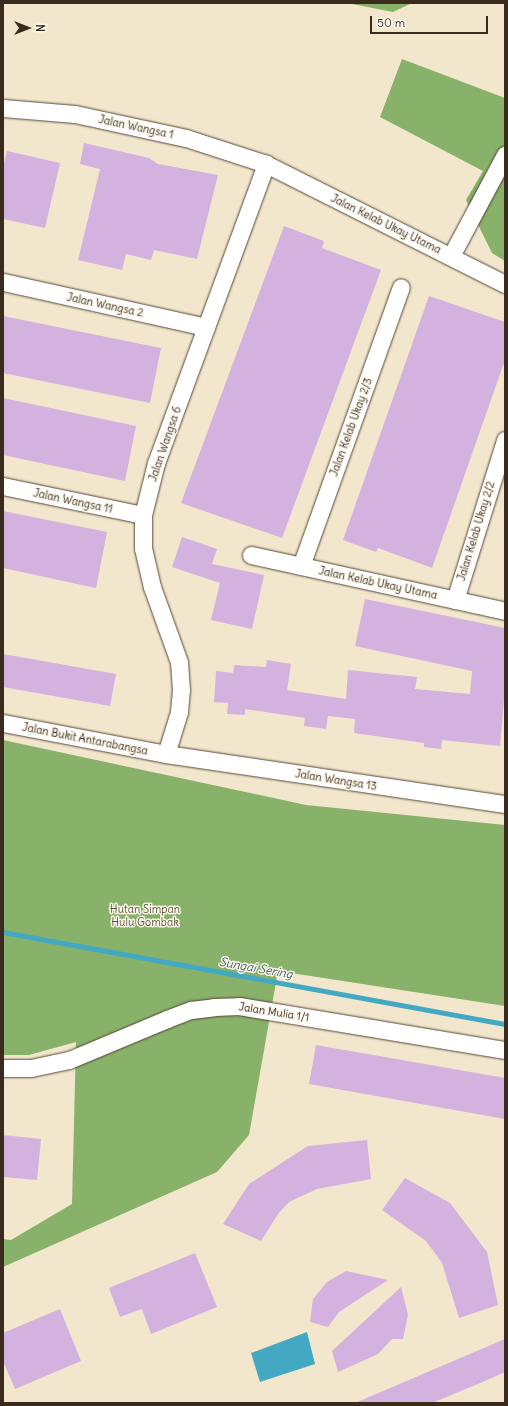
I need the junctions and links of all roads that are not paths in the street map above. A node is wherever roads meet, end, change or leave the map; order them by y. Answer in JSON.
{"nodes":[{"id":1,"x":3,"y":108,"type":"edge"},
{"id":2,"x":505,"y":155,"type":"edge"},
{"id":3,"x":266,"y":164,"type":"junction"},
{"id":4,"x":451,"y":256,"type":"junction"},
{"id":5,"x":3,"y":282,"type":"edge"},
{"id":6,"x":505,"y":284,"type":"edge"},
{"id":7,"x":401,"y":288,"type":"dead end"},
{"id":8,"x":206,"y":327,"type":"junction"},
{"id":9,"x":505,"y":440,"type":"edge"},
{"id":10,"x":3,"y":486,"type":"edge"},
{"id":11,"x":143,"y":515,"type":"junction"},
{"id":12,"x":251,"y":556,"type":"dead end"},
{"id":13,"x":301,"y":566,"type":"junction"},
{"id":14,"x":455,"y":600,"type":"junction"},
{"id":15,"x":505,"y":612,"type":"edge"},
{"id":16,"x":3,"y":723,"type":"edge"},
{"id":17,"x":166,"y":754,"type":"junction"},
{"id":18,"x":505,"y":804,"type":"edge"},
{"id":19,"x":505,"y":1050,"type":"edge"},
{"id":20,"x":3,"y":1068,"type":"edge"}],
"edges":[{"from":1,"to":3,"type":"street","name":"Jalan Wangsa 1"},
{"from":2,"to":4,"type":"street"},
{"from":3,"to":4,"type":"street","name":"Jalan Kelab Ukay Utama"},
{"from":3,"to":8,"type":"street","name":"Jalan Wangsa 6"},
{"from":4,"to":6,"type":"street","name":"Jalan Kelab Ukay Utama"},
{"from":5,"to":8,"type":"street","name":"Jalan Wangsa 2"},
{"from":7,"to":13,"type":"street","name":"Jalan Kelab Ukay 2/3"},
{"from":8,"to":11,"type":"street","name":"Jalan Wangsa 6"},
{"from":9,"to":14,"type":"street","name":"Jalan Kelab Ukay 2/2"},
{"from":10,"to":11,"type":"street","name":"Jalan Wangsa 11"},
{"from":11,"to":17,"type":"street","name":"Jalan Wangsa 6"},
{"from":12,"to":13,"type":"street","name":"Jalan Kelab Ukay Utama"},
{"from":13,"to":14,"type":"street","name":"Jalan Kelab Ukay Utama"},
{"from":14,"to":15,"type":"street","name":"Jalan Kelab Ukay Utama"},
{"from":16,"to":17,"type":"street","name":"Jalan Bukit Antarabangsa"},
{"from":17,"to":18,"type":"street","name":"Jalan Wangsa 13"},
{"from":19,"to":20,"type":"street","name":"Jalan Mulia 1/1"}]}
